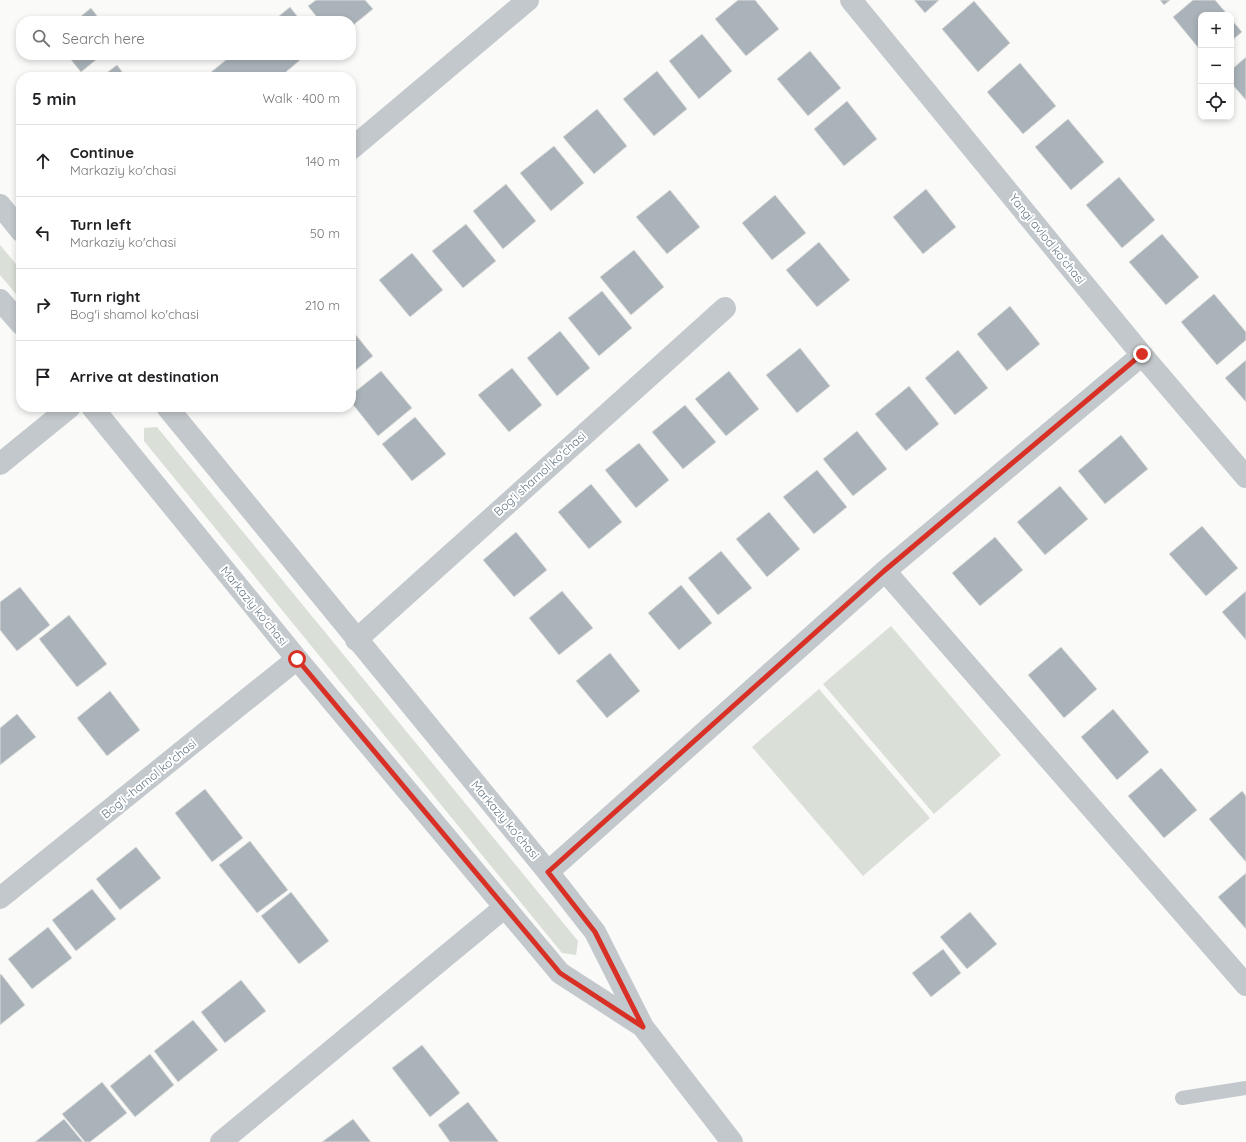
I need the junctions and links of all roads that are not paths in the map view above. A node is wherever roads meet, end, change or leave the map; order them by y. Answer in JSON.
{"nodes":[{"id":1,"x":528,"y":0,"type":"edge"},
{"id":2,"x":851,"y":0,"type":"edge"},
{"id":3,"x":356,"y":145,"type":"edge"},
{"id":4,"x":0,"y":205,"type":"edge"},
{"id":5,"x":16,"y":224,"type":"edge"},
{"id":6,"x":0,"y":300,"type":"edge"},
{"id":7,"x":725,"y":308,"type":"dead end"},
{"id":8,"x":16,"y":318,"type":"edge"},
{"id":9,"x":1142,"y":354,"type":"junction"},
{"id":10,"x":64,"y":412,"type":"edge"},
{"id":11,"x":96,"y":412,"type":"edge"},
{"id":12,"x":171,"y":412,"type":"edge"},
{"id":13,"x":0,"y":464,"type":"edge"},
{"id":14,"x":1246,"y":477,"type":"edge"},
{"id":15,"x":884,"y":571,"type":"junction"},
{"id":16,"x":356,"y":640,"type":"junction"},
{"id":17,"x":297,"y":659,"type":"junction"},
{"id":18,"x":548,"y":872,"type":"junction"},
{"id":19,"x":0,"y":898,"type":"edge"},
{"id":20,"x":505,"y":907,"type":"junction"},
{"id":21,"x":1246,"y":986,"type":"edge"},
{"id":22,"x":643,"y":1027,"type":"junction"},
{"id":23,"x":1246,"y":1088,"type":"edge"},
{"id":24,"x":1182,"y":1098,"type":"dead end"},
{"id":25,"x":221,"y":1142,"type":"edge"},
{"id":26,"x":732,"y":1142,"type":"edge"}],
"edges":[{"from":1,"to":3,"type":"street"},
{"from":2,"to":9,"type":"street","name":"Yangi avlod ko'chasi"},
{"from":4,"to":5,"type":"street"},
{"from":6,"to":8,"type":"street"},
{"from":7,"to":16,"type":"street","name":"Bog'i shamol ko'chasi"},
{"from":9,"to":14,"type":"street","name":"Yangi avlod ko'chasi"},
{"from":9,"to":15,"type":"street"},
{"from":10,"to":13,"type":"street"},
{"from":11,"to":17,"type":"street","name":"Markaziy ko'chasi"},
{"from":12,"to":16,"type":"street","name":"Markaziy ko'chasi"},
{"from":15,"to":18,"type":"street"},
{"from":15,"to":21,"type":"street"},
{"from":16,"to":18,"type":"street","name":"Markaziy ko'chasi"},
{"from":17,"to":19,"type":"street","name":"Bog'i -hamol ko'chasi"},
{"from":17,"to":20,"type":"street","name":"Markaziy ko'chasi"},
{"from":18,"to":22,"type":"street","name":"Markaziy ko'chasi"},
{"from":20,"to":22,"type":"street","name":"Markaziy ko'chasi"},
{"from":20,"to":25,"type":"street"},
{"from":22,"to":26,"type":"street"},
{"from":23,"to":24,"type":"lane"}]}
